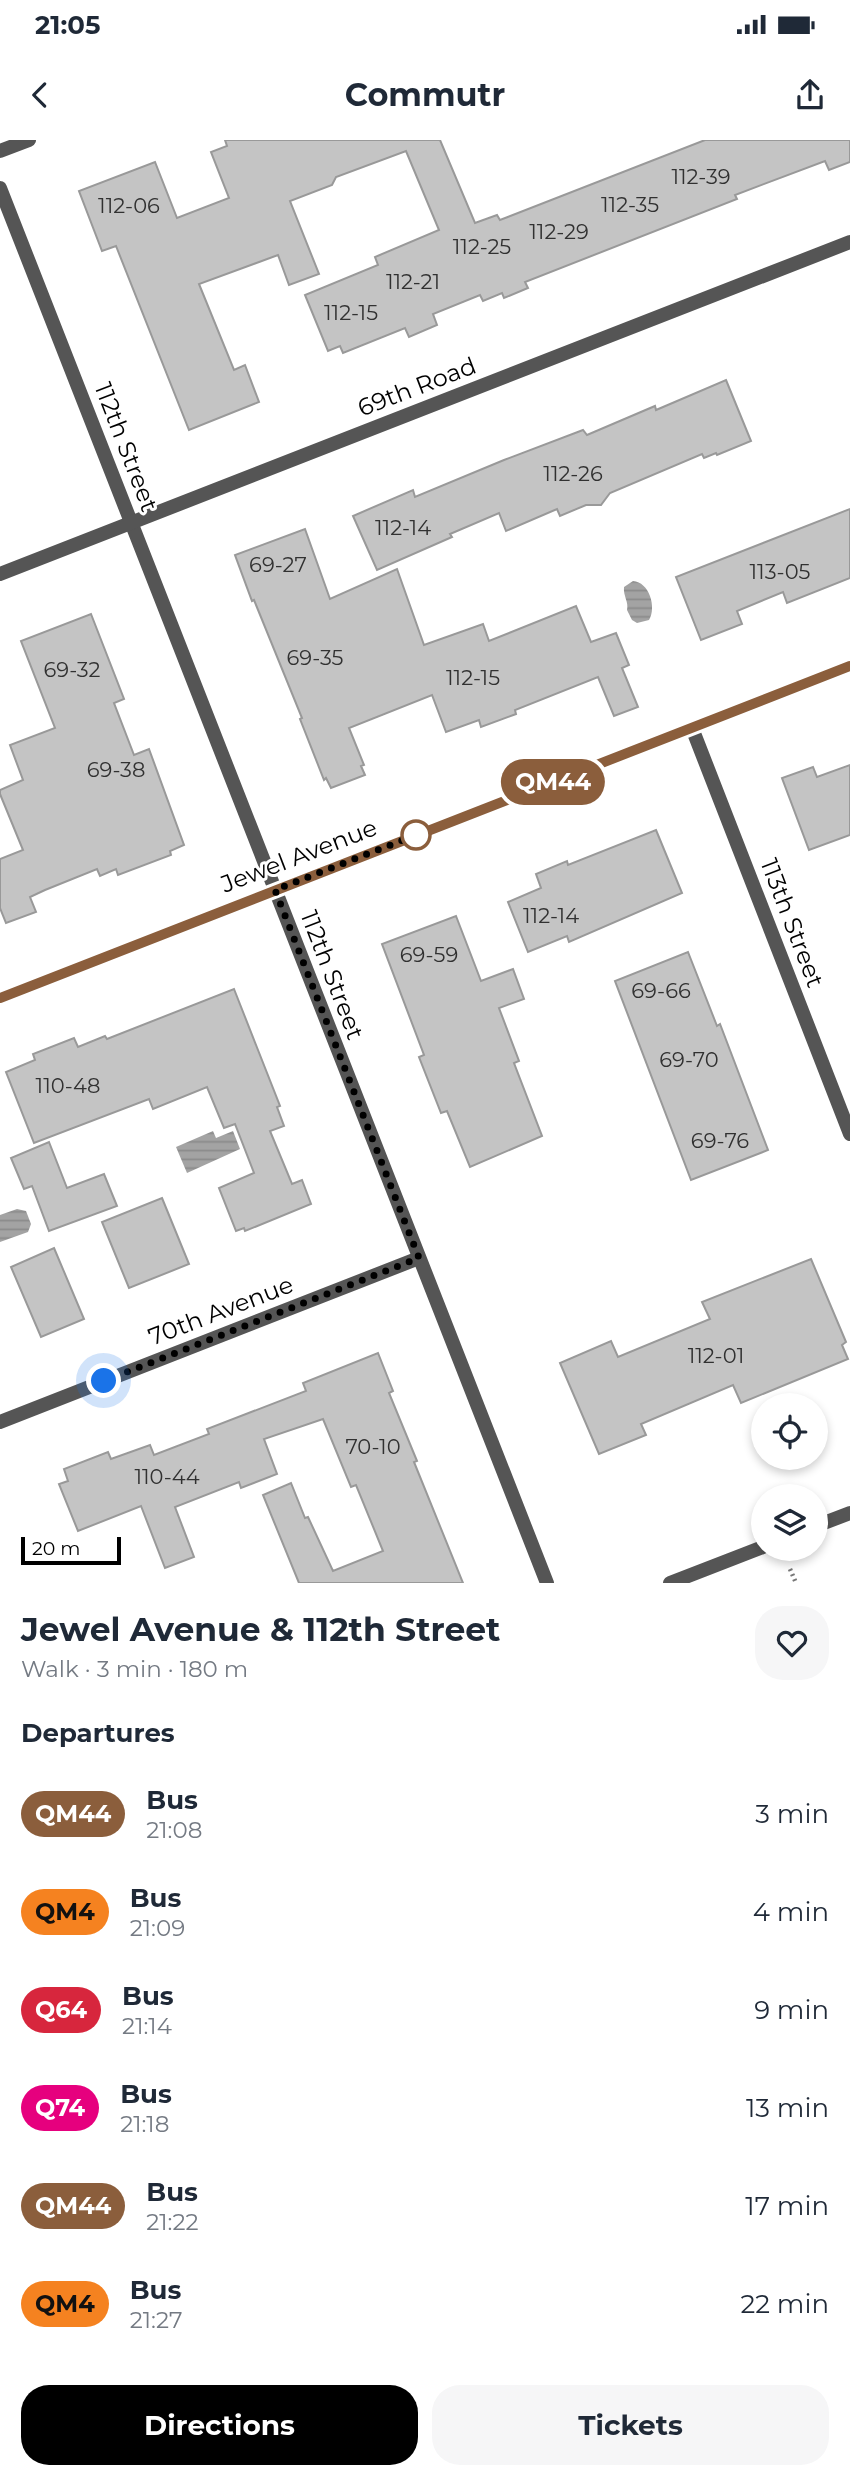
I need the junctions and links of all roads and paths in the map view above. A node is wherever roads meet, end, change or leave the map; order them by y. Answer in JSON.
{"nodes":[{"id":1,"x":29,"y":140,"type":"edge"},
{"id":2,"x":0,"y":151,"type":"edge"},
{"id":3,"x":0,"y":188,"type":"edge"},
{"id":4,"x":850,"y":242,"type":"edge"},
{"id":5,"x":131,"y":523,"type":"junction"},
{"id":6,"x":0,"y":574,"type":"edge"},
{"id":7,"x":850,"y":666,"type":"edge"},
{"id":8,"x":692,"y":728,"type":"junction"},
{"id":9,"x":275,"y":890,"type":"junction"},
{"id":10,"x":0,"y":998,"type":"edge"},
{"id":11,"x":850,"y":1134,"type":"edge"},
{"id":12,"x":419,"y":1258,"type":"junction"},
{"id":13,"x":0,"y":1422,"type":"edge"},
{"id":14,"x":850,"y":1513,"type":"edge"},
{"id":15,"x":828,"y":1521,"type":"edge"},
{"id":16,"x":751,"y":1552,"type":"edge"},
{"id":17,"x":790,"y":1569,"type":"dead end"},
{"id":18,"x":547,"y":1583,"type":"edge"},
{"id":19,"x":670,"y":1583,"type":"edge"},
{"id":20,"x":796,"y":1583,"type":"edge"}],
"edges":[{"from":1,"to":2,"type":"street"},
{"from":3,"to":5,"type":"street","name":"112th Street"},
{"from":4,"to":5,"type":"street","name":"69th Road"},
{"from":5,"to":6,"type":"street","name":"69th Road"},
{"from":5,"to":9,"type":"street","name":"112th Street"},
{"from":7,"to":8,"type":"street","name":"Jewel Avenue"},
{"from":8,"to":9,"type":"street","name":"Jewel Avenue"},
{"from":8,"to":11,"type":"street","name":"113th Street"},
{"from":9,"to":10,"type":"street","name":"Jewel Avenue"},
{"from":9,"to":12,"type":"street","name":"112th Street"},
{"from":12,"to":13,"type":"street","name":"70th Avenue"},
{"from":12,"to":18,"type":"street","name":"112th Street"},
{"from":14,"to":15,"type":"street"},
{"from":16,"to":19,"type":"street"},
{"from":17,"to":20,"type":"path"}]}
